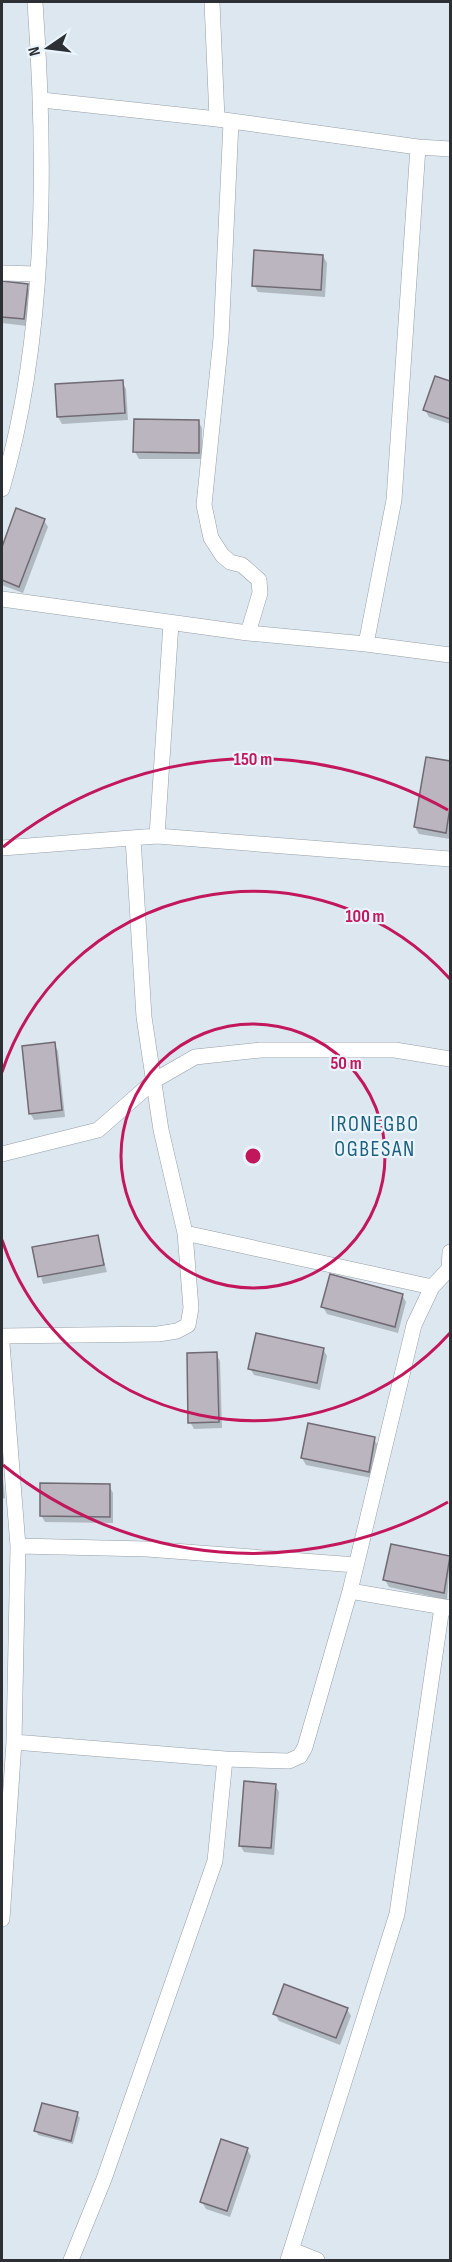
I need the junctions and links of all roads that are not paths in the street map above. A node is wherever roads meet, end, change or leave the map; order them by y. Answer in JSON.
{"nodes":[{"id":1,"x":35,"y":2,"type":"edge"},
{"id":2,"x":212,"y":2,"type":"edge"},
{"id":3,"x":42,"y":100,"type":"junction"},
{"id":4,"x":224,"y":120,"type":"junction"},
{"id":5,"x":418,"y":147,"type":"junction"},
{"id":6,"x":450,"y":149,"type":"edge"},
{"id":7,"x":2,"y":273,"type":"edge"},
{"id":8,"x":36,"y":274,"type":"junction"},
{"id":9,"x":2,"y":489,"type":"edge"},
{"id":10,"x":2,"y":599,"type":"edge"},
{"id":11,"x":171,"y":623,"type":"junction"},
{"id":12,"x":248,"y":633,"type":"junction"},
{"id":13,"x":366,"y":644,"type":"junction"},
{"id":14,"x":450,"y":655,"type":"edge"},
{"id":15,"x":157,"y":836,"type":"junction"},
{"id":16,"x":133,"y":838,"type":"junction"},
{"id":17,"x":2,"y":848,"type":"edge"},
{"id":18,"x":450,"y":859,"type":"edge"},
{"id":19,"x":450,"y":1063,"type":"edge"},
{"id":20,"x":155,"y":1080,"type":"junction"},
{"id":21,"x":2,"y":1154,"type":"edge"},
{"id":22,"x":185,"y":1233,"type":"junction"},
{"id":23,"x":450,"y":1252,"type":"edge"},
{"id":24,"x":450,"y":1269,"type":"edge"},
{"id":25,"x":432,"y":1287,"type":"junction"},
{"id":26,"x":2,"y":1336,"type":"edge"},
{"id":27,"x":2,"y":1344,"type":"edge"},
{"id":28,"x":18,"y":1546,"type":"junction"},
{"id":29,"x":356,"y":1565,"type":"junction"},
{"id":30,"x":350,"y":1591,"type":"junction"},
{"id":31,"x":446,"y":1608,"type":"edge"},
{"id":32,"x":14,"y":1742,"type":"junction"},
{"id":33,"x":225,"y":1759,"type":"junction"},
{"id":34,"x":2,"y":1919,"type":"edge"},
{"id":35,"x":290,"y":2255,"type":"edge"},
{"id":36,"x":71,"y":2260,"type":"edge"},
{"id":37,"x":317,"y":2260,"type":"edge"}],
"edges":[{"from":1,"to":3,"type":"street"},
{"from":2,"to":4,"type":"street"},
{"from":3,"to":4,"type":"street"},
{"from":3,"to":8,"type":"street"},
{"from":4,"to":5,"type":"street"},
{"from":4,"to":12,"type":"street"},
{"from":5,"to":6,"type":"street"},
{"from":5,"to":13,"type":"street"},
{"from":7,"to":8,"type":"street"},
{"from":8,"to":9,"type":"street"},
{"from":10,"to":11,"type":"street"},
{"from":11,"to":12,"type":"street"},
{"from":11,"to":15,"type":"street"},
{"from":12,"to":13,"type":"street"},
{"from":13,"to":14,"type":"street"},
{"from":15,"to":16,"type":"street"},
{"from":15,"to":18,"type":"street"},
{"from":16,"to":17,"type":"street"},
{"from":16,"to":20,"type":"street"},
{"from":19,"to":20,"type":"street"},
{"from":20,"to":21,"type":"street"},
{"from":20,"to":22,"type":"street"},
{"from":22,"to":25,"type":"street"},
{"from":22,"to":26,"type":"street"},
{"from":23,"to":24,"type":"street"},
{"from":24,"to":25,"type":"street"},
{"from":25,"to":29,"type":"street"},
{"from":27,"to":28,"type":"street"},
{"from":28,"to":29,"type":"street"},
{"from":28,"to":32,"type":"street"},
{"from":29,"to":30,"type":"street"},
{"from":30,"to":31,"type":"street"},
{"from":30,"to":33,"type":"street"},
{"from":31,"to":35,"type":"street"},
{"from":32,"to":33,"type":"street"},
{"from":32,"to":34,"type":"street"},
{"from":33,"to":36,"type":"street"},
{"from":35,"to":37,"type":"street"}]}
